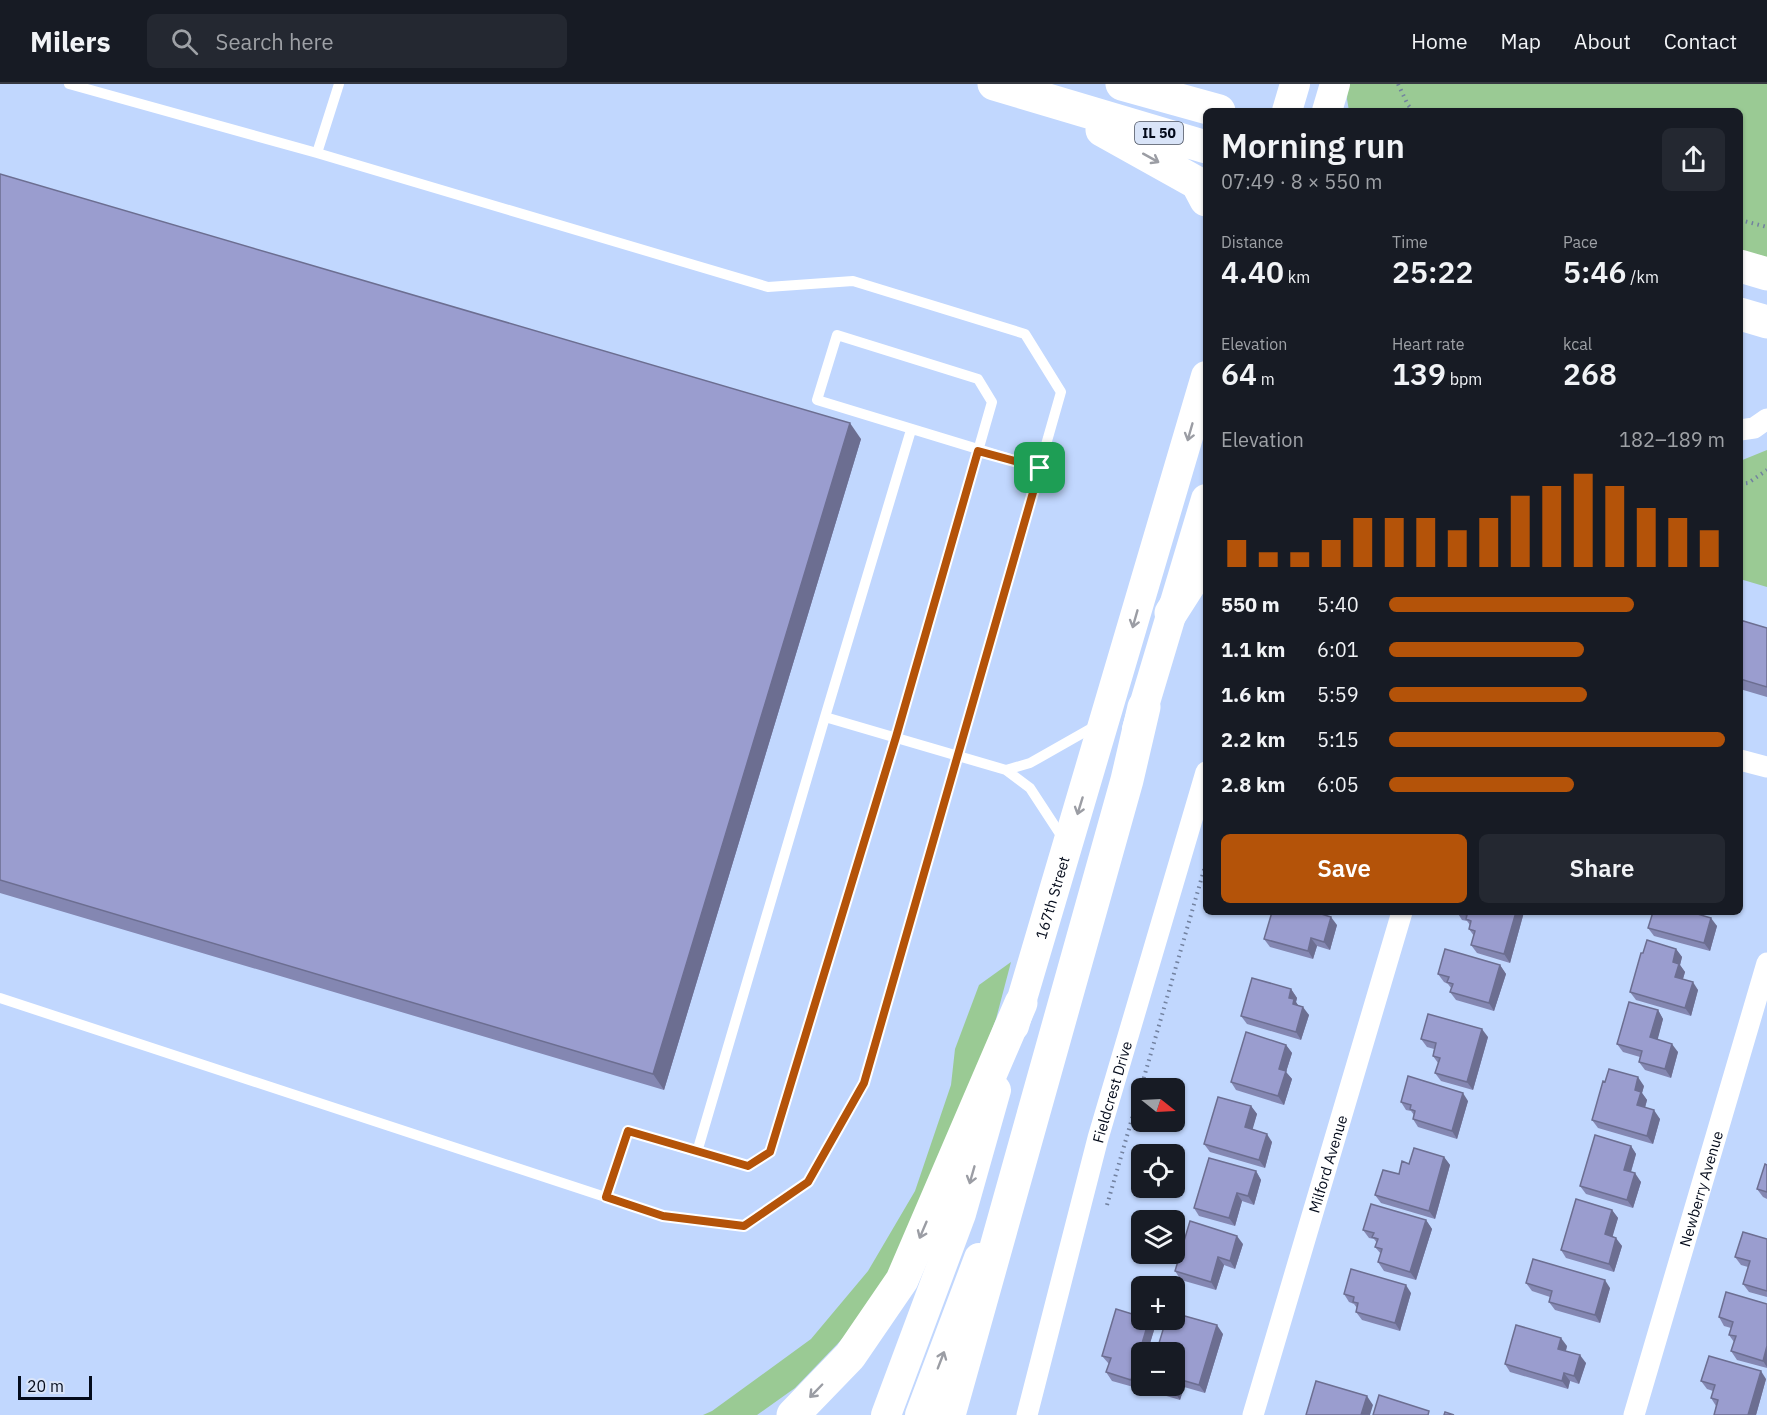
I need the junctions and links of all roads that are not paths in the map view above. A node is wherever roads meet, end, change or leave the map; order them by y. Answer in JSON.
{"nodes":[{"id":1,"x":69,"y":84,"type":"edge"},
{"id":2,"x":339,"y":84,"type":"edge"},
{"id":3,"x":994,"y":84,"type":"edge"},
{"id":4,"x":1122,"y":84,"type":"edge"},
{"id":5,"x":1295,"y":84,"type":"edge"},
{"id":6,"x":1335,"y":84,"type":"edge"},
{"id":7,"x":1045,"y":99,"type":"junction"},
{"id":8,"x":1212,"y":108,"type":"edge"},
{"id":9,"x":1288,"y":108,"type":"edge"},
{"id":10,"x":1328,"y":108,"type":"edge"},
{"id":11,"x":1203,"y":146,"type":"edge"},
{"id":12,"x":317,"y":153,"type":"junction"},
{"id":13,"x":1203,"y":194,"type":"edge"},
{"id":14,"x":1743,"y":267,"type":"edge"},
{"id":15,"x":1767,"y":274,"type":"edge"},
{"id":16,"x":1743,"y":315,"type":"edge"},
{"id":17,"x":1767,"y":322,"type":"edge"},
{"id":18,"x":1203,"y":386,"type":"edge"},
{"id":19,"x":1767,"y":419,"type":"edge"},
{"id":20,"x":911,"y":430,"type":"junction"},
{"id":21,"x":1743,"y":430,"type":"edge"},
{"id":22,"x":978,"y":451,"type":"junction"},
{"id":23,"x":1040,"y":468,"type":"junction"},
{"id":24,"x":1203,"y":509,"type":"edge"},
{"id":25,"x":1203,"y":559,"type":"edge"},
{"id":26,"x":1171,"y":613,"type":"junction"},
{"id":27,"x":1144,"y":707,"type":"junction"},
{"id":28,"x":825,"y":717,"type":"junction"},
{"id":29,"x":1106,"y":721,"type":"junction"},
{"id":30,"x":896,"y":737,"type":"junction"},
{"id":31,"x":958,"y":756,"type":"junction"},
{"id":32,"x":1743,"y":761,"type":"edge"},
{"id":33,"x":1767,"y":767,"type":"edge"},
{"id":34,"x":1006,"y":770,"type":"junction"},
{"id":35,"x":1203,"y":782,"type":"edge"},
{"id":36,"x":1068,"y":846,"type":"junction"},
{"id":37,"x":1401,"y":915,"type":"edge"},
{"id":38,"x":1767,"y":963,"type":"edge"},
{"id":39,"x":0,"y":998,"type":"edge"},
{"id":40,"x":1021,"y":1003,"type":"junction"},
{"id":41,"x":697,"y":1152,"type":"junction"},
{"id":42,"x":606,"y":1197,"type":"junction"},
{"id":43,"x":793,"y":1415,"type":"edge"},
{"id":44,"x":886,"y":1415,"type":"edge"},
{"id":45,"x":920,"y":1415,"type":"edge"},
{"id":46,"x":949,"y":1415,"type":"edge"},
{"id":47,"x":1027,"y":1415,"type":"edge"},
{"id":48,"x":1253,"y":1415,"type":"edge"},
{"id":49,"x":1634,"y":1415,"type":"edge"}],
"edges":[{"from":1,"to":12,"type":"lane"},
{"from":2,"to":12,"type":"lane"},
{"from":3,"to":7,"type":"main road","number":"IL 50"},
{"from":4,"to":8,"type":"main road","number":"IL 50"},
{"from":5,"to":9,"type":"main road"},
{"from":6,"to":10,"type":"main road"},
{"from":7,"to":11,"type":"main road","number":"IL 50"},
{"from":7,"to":13,"type":"main road","one_way":true},
{"from":12,"to":23,"type":"lane"},
{"from":14,"to":15,"type":"main road"},
{"from":16,"to":17,"type":"main road"},
{"from":18,"to":29,"type":"main road","name":"167th Street","one_way":true},
{"from":19,"to":21,"type":"street"},
{"from":20,"to":22,"type":"lane"},
{"from":20,"to":22,"type":"lane"},
{"from":20,"to":28,"type":"lane"},
{"from":22,"to":23,"type":"lane"},
{"from":22,"to":30,"type":"lane"},
{"from":23,"to":31,"type":"lane"},
{"from":24,"to":26,"type":"main road"},
{"from":25,"to":26,"type":"main road"},
{"from":26,"to":27,"type":"main road"},
{"from":45,"to":27,"type":"main road","one_way":true},
{"from":27,"to":46,"type":"main road"},
{"from":28,"to":30,"type":"lane"},
{"from":28,"to":41,"type":"lane"},
{"from":29,"to":34,"type":"lane"},
{"from":29,"to":36,"type":"main road","name":"167th Street","one_way":true},
{"from":30,"to":31,"type":"lane"},
{"from":30,"to":41,"type":"lane"},
{"from":31,"to":34,"type":"lane"},
{"from":31,"to":42,"type":"lane"},
{"from":32,"to":33,"type":"street"},
{"from":34,"to":36,"type":"lane"},
{"from":35,"to":47,"type":"street","name":"Fieldcrest Drive"},
{"from":36,"to":40,"type":"main road","name":"167th Street"},
{"from":37,"to":48,"type":"street","name":"Milford Avenue"},
{"from":38,"to":49,"type":"street","name":"Newberry Avenue"},
{"from":39,"to":42,"type":"lane"},
{"from":40,"to":43,"type":"main road","one_way":true},
{"from":40,"to":44,"type":"main road","name":"167th Street","one_way":true},
{"from":41,"to":42,"type":"lane"}]}
